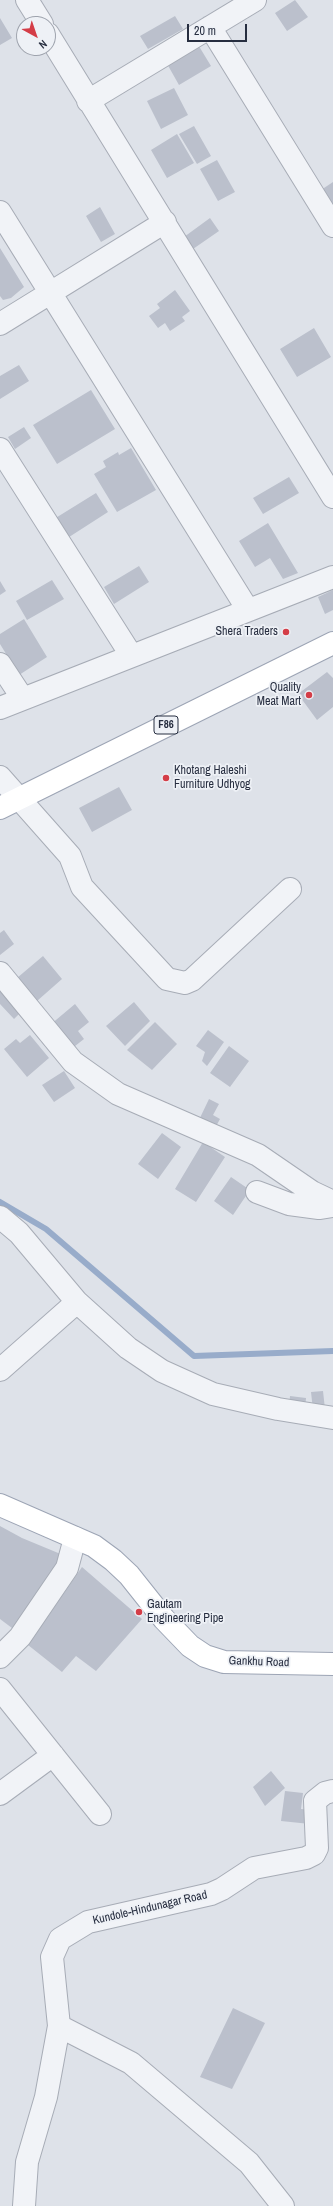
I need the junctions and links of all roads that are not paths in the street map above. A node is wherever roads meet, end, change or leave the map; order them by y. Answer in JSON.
{"nodes":[{"id":1,"x":27,"y":0,"type":"edge"},
{"id":2,"x":254,"y":0,"type":"edge"},
{"id":3,"x":37,"y":16,"type":"edge"},
{"id":4,"x":210,"y":27,"type":"junction"},
{"id":5,"x":56,"y":47,"type":"edge"},
{"id":6,"x":88,"y":100,"type":"junction"},
{"id":7,"x":0,"y":212,"type":"edge"},
{"id":8,"x":165,"y":222,"type":"junction"},
{"id":9,"x":333,"y":226,"type":"edge"},
{"id":10,"x":50,"y":293,"type":"junction"},
{"id":11,"x":0,"y":324,"type":"edge"},
{"id":12,"x":0,"y":449,"type":"edge"},
{"id":13,"x":333,"y":497,"type":"edge"},
{"id":14,"x":333,"y":577,"type":"edge"},
{"id":15,"x":248,"y":610,"type":"junction"},
{"id":16,"x":333,"y":643,"type":"edge"},
{"id":17,"x":132,"y":655,"type":"junction"},
{"id":18,"x":0,"y":664,"type":"edge"},
{"id":19,"x":22,"y":699,"type":"junction"},
{"id":20,"x":0,"y":708,"type":"edge"},
{"id":21,"x":0,"y":777,"type":"edge"},
{"id":22,"x":9,"y":803,"type":"edge"},
{"id":23,"x":290,"y":889,"type":"dead end"},
{"id":24,"x":0,"y":973,"type":"edge"},
{"id":25,"x":257,"y":1192,"type":"dead end"},
{"id":26,"x":333,"y":1202,"type":"edge"},
{"id":27,"x":333,"y":1206,"type":"edge"},
{"id":28,"x":0,"y":1217,"type":"edge"},
{"id":29,"x":77,"y":1302,"type":"junction"},
{"id":30,"x":0,"y":1370,"type":"edge"},
{"id":31,"x":333,"y":1418,"type":"edge"},
{"id":32,"x":0,"y":1505,"type":"edge"},
{"id":33,"x":75,"y":1538,"type":"junction"},
{"id":34,"x":0,"y":1657,"type":"edge"},
{"id":35,"x":333,"y":1664,"type":"edge"},
{"id":36,"x":0,"y":1688,"type":"edge"},
{"id":37,"x":52,"y":1755,"type":"junction"},
{"id":38,"x":333,"y":1791,"type":"edge"},
{"id":39,"x":0,"y":1794,"type":"edge"},
{"id":40,"x":100,"y":1814,"type":"dead end"},
{"id":41,"x":59,"y":2026,"type":"junction"},
{"id":42,"x":24,"y":2206,"type":"edge"},
{"id":43,"x":283,"y":2206,"type":"edge"}],
"edges":[{"from":1,"to":3,"type":"street"},
{"from":2,"to":4,"type":"street"},
{"from":4,"to":6,"type":"street"},
{"from":4,"to":9,"type":"street"},
{"from":5,"to":6,"type":"street"},
{"from":6,"to":8,"type":"street"},
{"from":7,"to":10,"type":"street"},
{"from":8,"to":10,"type":"street"},
{"from":8,"to":13,"type":"street"},
{"from":10,"to":11,"type":"street"},
{"from":10,"to":15,"type":"street"},
{"from":12,"to":17,"type":"street"},
{"from":14,"to":15,"type":"street"},
{"from":15,"to":17,"type":"street"},
{"from":16,"to":22,"type":"main road","number":"F86"},
{"from":17,"to":19,"type":"street"},
{"from":18,"to":19,"type":"street"},
{"from":19,"to":20,"type":"street"},
{"from":21,"to":22,"type":"street"},
{"from":22,"to":23,"type":"street"},
{"from":24,"to":26,"type":"street"},
{"from":25,"to":27,"type":"street"},
{"from":28,"to":29,"type":"street"},
{"from":29,"to":30,"type":"street"},
{"from":29,"to":31,"type":"street"},
{"from":32,"to":33,"type":"main road","name":"Gankhu Road"},
{"from":33,"to":34,"type":"street"},
{"from":33,"to":35,"type":"main road","name":"Gankhu Road"},
{"from":36,"to":37,"type":"street"},
{"from":37,"to":39,"type":"street"},
{"from":37,"to":40,"type":"street"},
{"from":38,"to":41,"type":"street","name":"Kundole-Hindunagar Road"},
{"from":41,"to":42,"type":"street","name":"Kundole-Hindunagar Road"},
{"from":41,"to":43,"type":"street"}]}
